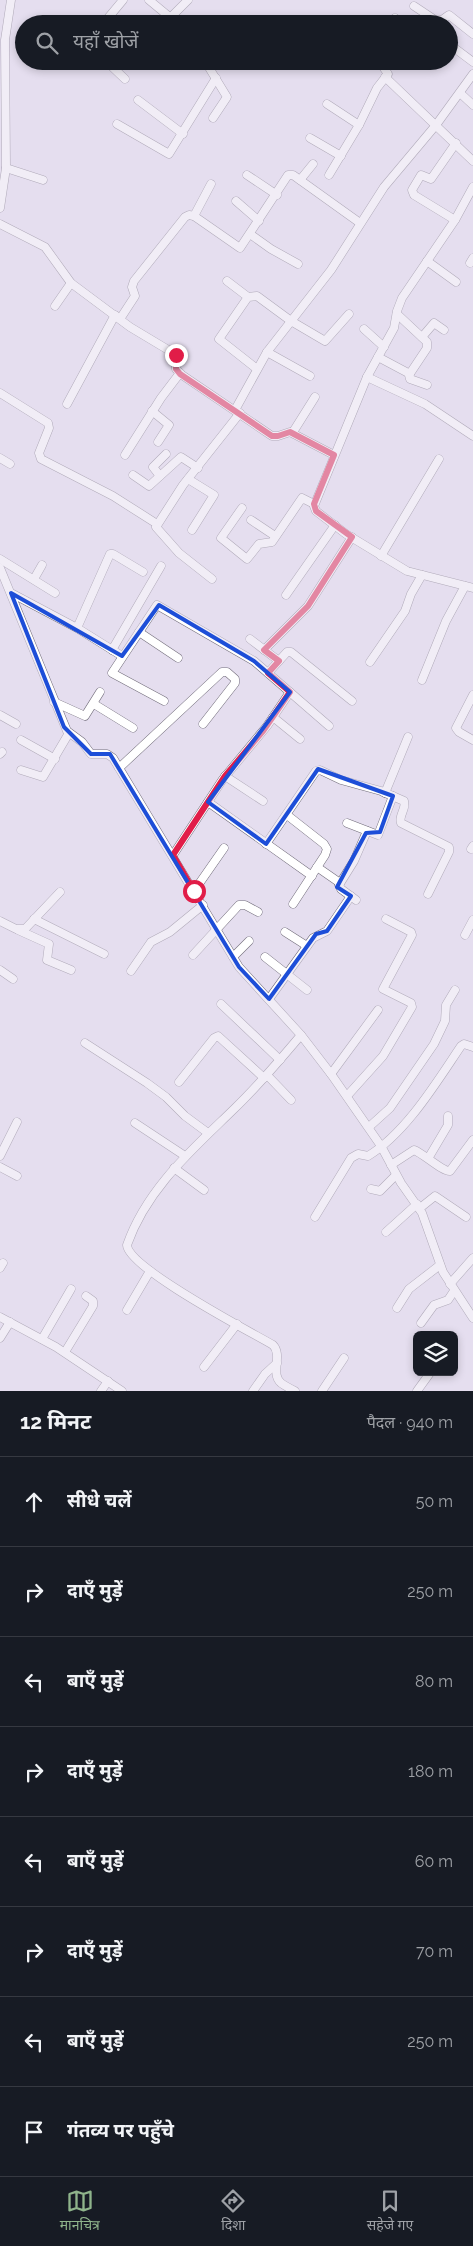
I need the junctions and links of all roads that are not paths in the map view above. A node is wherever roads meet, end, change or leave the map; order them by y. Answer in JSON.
{"nodes":[{"id":1,"x":11,"y":0,"type":"edge"},
{"id":2,"x":123,"y":0,"type":"edge"},
{"id":3,"x":149,"y":0,"type":"edge"},
{"id":4,"x":188,"y":0,"type":"edge"},
{"id":5,"x":414,"y":6,"type":"dead end"},
{"id":6,"x":113,"y":15,"type":"edge"},
{"id":7,"x":170,"y":15,"type":"edge"},
{"id":8,"x":172,"y":15,"type":"edge"},
{"id":9,"x":428,"y":15,"type":"edge"},
{"id":10,"x":458,"y":22,"type":"edge"},
{"id":11,"x":473,"y":34,"type":"edge"},
{"id":12,"x":458,"y":51,"type":"edge"},
{"id":13,"x":473,"y":62,"type":"edge"},
{"id":14,"x":116,"y":70,"type":"edge"},
{"id":15,"x":211,"y":70,"type":"edge"},
{"id":16,"x":386,"y":70,"type":"edge"},
{"id":17,"x":473,"y":74,"type":"edge"},
{"id":18,"x":385,"y":76,"type":"junction"},
{"id":19,"x":216,"y":78,"type":"junction"},
{"id":20,"x":125,"y":79,"type":"dead end"},
{"id":21,"x":460,"y":93,"type":"junction"},
{"id":22,"x":138,"y":100,"type":"dead end"},
{"id":23,"x":327,"y":104,"type":"dead end"},
{"id":24,"x":473,"y":105,"type":"edge"},
{"id":25,"x":213,"y":118,"type":"dead end"},
{"id":26,"x":117,"y":124,"type":"dead end"},
{"id":27,"x":360,"y":125,"type":"junction"},
{"id":28,"x":436,"y":125,"type":"junction"},
{"id":29,"x":183,"y":134,"type":"junction"},
{"id":30,"x":310,"y":138,"type":"dead end"},
{"id":31,"x":456,"y":143,"type":"junction"},
{"id":32,"x":341,"y":156,"type":"junction"},
{"id":33,"x":473,"y":162,"type":"edge"},
{"id":34,"x":313,"y":164,"type":"dead end"},
{"id":35,"x":6,"y":168,"type":"junction"},
{"id":36,"x":329,"y":174,"type":"dead end"},
{"id":37,"x":246,"y":175,"type":"dead end"},
{"id":38,"x":43,"y":180,"type":"dead end"},
{"id":39,"x":300,"y":180,"type":"junction"},
{"id":40,"x":211,"y":184,"type":"dead end"},
{"id":41,"x":473,"y":187,"type":"edge"},
{"id":42,"x":277,"y":195,"type":"junction"},
{"id":43,"x":236,"y":201,"type":"dead end"},
{"id":44,"x":0,"y":208,"type":"edge"},
{"id":45,"x":194,"y":216,"type":"junction"},
{"id":46,"x":455,"y":220,"type":"junction"},
{"id":47,"x":259,"y":221,"type":"junction"},
{"id":48,"x":360,"y":223,"type":"junction"},
{"id":49,"x":0,"y":224,"type":"edge"},
{"id":50,"x":250,"y":234,"type":"junction"},
{"id":51,"x":427,"y":260,"type":"junction"},
{"id":52,"x":298,"y":264,"type":"dead end"},
{"id":53,"x":227,"y":280,"type":"dead end"},
{"id":54,"x":456,"y":282,"type":"dead end"},
{"id":55,"x":71,"y":283,"type":"junction"},
{"id":56,"x":248,"y":297,"type":"junction"},
{"id":57,"x":55,"y":306,"type":"dead end"},
{"id":58,"x":349,"y":314,"type":"dead end"},
{"id":59,"x":397,"y":314,"type":"junction"},
{"id":60,"x":118,"y":317,"type":"junction"},
{"id":61,"x":291,"y":321,"type":"junction"},
{"id":62,"x":364,"y":329,"type":"dead end"},
{"id":63,"x":444,"y":330,"type":"dead end"},
{"id":64,"x":422,"y":337,"type":"junction"},
{"id":65,"x":384,"y":347,"type":"junction"},
{"id":66,"x":267,"y":352,"type":"junction"},
{"id":67,"x":378,"y":357,"type":"junction"},
{"id":68,"x":257,"y":368,"type":"junction"},
{"id":69,"x":180,"y":374,"type":"junction"},
{"id":70,"x":410,"y":374,"type":"junction"},
{"id":71,"x":310,"y":376,"type":"dead end"},
{"id":72,"x":367,"y":377,"type":"junction"},
{"id":73,"x":427,"y":385,"type":"dead end"},
{"id":74,"x":0,"y":393,"type":"edge"},
{"id":75,"x":315,"y":397,"type":"dead end"},
{"id":76,"x":67,"y":404,"type":"dead end"},
{"id":77,"x":152,"y":411,"type":"junction"},
{"id":78,"x":238,"y":412,"type":"junction"},
{"id":79,"x":292,"y":432,"type":"junction"},
{"id":80,"x":473,"y":436,"type":"edge"},
{"id":81,"x":158,"y":442,"type":"dead end"},
{"id":82,"x":166,"y":454,"type":"dead end"},
{"id":83,"x":334,"y":455,"type":"junction"},
{"id":84,"x":125,"y":456,"type":"dead end"},
{"id":85,"x":0,"y":458,"type":"edge"},
{"id":86,"x":438,"y":459,"type":"dead end"},
{"id":87,"x":10,"y":464,"type":"dead end"},
{"id":88,"x":198,"y":468,"type":"junction"},
{"id":89,"x":133,"y":475,"type":"dead end"},
{"id":90,"x":160,"y":476,"type":"junction"},
{"id":91,"x":188,"y":479,"type":"junction"},
{"id":92,"x":314,"y":504,"type":"junction"},
{"id":93,"x":242,"y":508,"type":"dead end"},
{"id":94,"x":251,"y":520,"type":"dead end"},
{"id":95,"x":156,"y":524,"type":"junction"},
{"id":96,"x":335,"y":525,"type":"junction"},
{"id":97,"x":192,"y":530,"type":"dead end"},
{"id":98,"x":276,"y":536,"type":"junction"},
{"id":99,"x":352,"y":537,"type":"junction"},
{"id":100,"x":381,"y":556,"type":"junction"},
{"id":101,"x":0,"y":559,"type":"edge"},
{"id":102,"x":42,"y":566,"type":"dead end"},
{"id":103,"x":161,"y":566,"type":"dead end"},
{"id":104,"x":0,"y":568,"type":"edge"},
{"id":105,"x":143,"y":572,"type":"dead end"},
{"id":106,"x":422,"y":575,"type":"junction"},
{"id":107,"x":34,"y":579,"type":"junction"},
{"id":108,"x":212,"y":579,"type":"dead end"},
{"id":109,"x":469,"y":587,"type":"edge"},
{"id":110,"x":11,"y":593,"type":"junction"},
{"id":111,"x":55,"y":593,"type":"dead end"},
{"id":112,"x":286,"y":595,"type":"dead end"},
{"id":113,"x":77,"y":628,"type":"junction"},
{"id":114,"x":139,"y":632,"type":"junction"},
{"id":115,"x":250,"y":639,"type":"dead end"},
{"id":116,"x":112,"y":650,"type":"junction"},
{"id":117,"x":264,"y":650,"type":"junction"},
{"id":118,"x":122,"y":656,"type":"junction"},
{"id":119,"x":178,"y":658,"type":"dead end"},
{"id":120,"x":279,"y":661,"type":"junction"},
{"id":121,"x":370,"y":662,"type":"dead end"},
{"id":122,"x":268,"y":673,"type":"junction"},
{"id":123,"x":422,"y":680,"type":"dead end"},
{"id":124,"x":100,"y":692,"type":"dead end"},
{"id":125,"x":290,"y":692,"type":"junction"},
{"id":126,"x":473,"y":695,"type":"edge"},
{"id":127,"x":164,"y":701,"type":"dead end"},
{"id":128,"x":352,"y":701,"type":"dead end"},
{"id":129,"x":54,"y":702,"type":"junction"},
{"id":130,"x":94,"y":704,"type":"junction"},
{"id":131,"x":0,"y":715,"type":"edge"},
{"id":132,"x":273,"y":717,"type":"junction"},
{"id":133,"x":16,"y":724,"type":"dead end"},
{"id":134,"x":202,"y":724,"type":"dead end"},
{"id":135,"x":329,"y":726,"type":"dead end"},
{"id":136,"x":133,"y":728,"type":"dead end"},
{"id":137,"x":68,"y":733,"type":"junction"},
{"id":138,"x":408,"y":737,"type":"dead end"},
{"id":139,"x":300,"y":739,"type":"dead end"},
{"id":140,"x":21,"y":740,"type":"dead end"},
{"id":141,"x":473,"y":740,"type":"edge"},
{"id":142,"x":55,"y":758,"type":"junction"},
{"id":143,"x":119,"y":768,"type":"junction"},
{"id":144,"x":21,"y":770,"type":"dead end"},
{"id":145,"x":225,"y":776,"type":"junction"},
{"id":146,"x":389,"y":794,"type":"junction"},
{"id":147,"x":263,"y":801,"type":"dead end"},
{"id":148,"x":208,"y":802,"type":"junction"},
{"id":149,"x":287,"y":815,"type":"junction"},
{"id":150,"x":347,"y":823,"type":"dead end"},
{"id":151,"x":367,"y":831,"type":"junction"},
{"id":152,"x":266,"y":844,"type":"junction"},
{"id":153,"x":224,"y":848,"type":"dead end"},
{"id":154,"x":173,"y":855,"type":"junction"},
{"id":155,"x":317,"y":867,"type":"junction"},
{"id":156,"x":312,"y":876,"type":"junction"},
{"id":157,"x":340,"y":883,"type":"junction"},
{"id":158,"x":194,"y":891,"type":"junction"},
{"id":159,"x":60,"y":892,"type":"dead end"},
{"id":160,"x":428,"y":894,"type":"dead end"},
{"id":161,"x":293,"y":904,"type":"dead end"},
{"id":162,"x":202,"y":905,"type":"junction"},
{"id":163,"x":258,"y":912,"type":"dead end"},
{"id":164,"x":34,"y":919,"type":"junction"},
{"id":165,"x":386,"y":919,"type":"dead end"},
{"id":166,"x":473,"y":920,"type":"edge"},
{"id":167,"x":0,"y":921,"type":"edge"},
{"id":168,"x":18,"y":930,"type":"junction"},
{"id":169,"x":217,"y":930,"type":"junction"},
{"id":170,"x":285,"y":932,"type":"dead end"},
{"id":171,"x":465,"y":935,"type":"dead end"},
{"id":172,"x":249,"y":941,"type":"dead end"},
{"id":173,"x":307,"y":946,"type":"junction"},
{"id":174,"x":104,"y":954,"type":"dead end"},
{"id":175,"x":193,"y":955,"type":"dead end"},
{"id":176,"x":233,"y":957,"type":"junction"},
{"id":177,"x":265,"y":957,"type":"dead end"},
{"id":178,"x":0,"y":970,"type":"edge"},
{"id":179,"x":70,"y":970,"type":"dead end"},
{"id":180,"x":131,"y":971,"type":"dead end"},
{"id":181,"x":288,"y":974,"type":"junction"},
{"id":182,"x":13,"y":979,"type":"dead end"},
{"id":183,"x":307,"y":990,"type":"dead end"},
{"id":184,"x":455,"y":990,"type":"dead end"},
{"id":185,"x":269,"y":999,"type":"junction"},
{"id":186,"x":221,"y":1004,"type":"dead end"},
{"id":187,"x":378,"y":1010,"type":"dead end"},
{"id":188,"x":301,"y":1035,"type":"junction"},
{"id":189,"x":86,"y":1043,"type":"dead end"},
{"id":190,"x":473,"y":1047,"type":"edge"},
{"id":191,"x":280,"y":1060,"type":"junction"},
{"id":192,"x":331,"y":1074,"type":"junction"},
{"id":193,"x":265,"y":1077,"type":"junction"},
{"id":194,"x":179,"y":1082,"type":"dead end"},
{"id":195,"x":347,"y":1096,"type":"junction"},
{"id":196,"x":291,"y":1100,"type":"dead end"},
{"id":197,"x":448,"y":1116,"type":"dead end"},
{"id":198,"x":17,"y":1122,"type":"dead end"},
{"id":199,"x":135,"y":1123,"type":"dead end"},
{"id":200,"x":368,"y":1127,"type":"junction"},
{"id":201,"x":208,"y":1133,"type":"junction"},
{"id":202,"x":473,"y":1140,"type":"edge"},
{"id":203,"x":381,"y":1146,"type":"junction"},
{"id":204,"x":0,"y":1156,"type":"edge"},
{"id":205,"x":185,"y":1156,"type":"junction"},
{"id":206,"x":429,"y":1157,"type":"junction"},
{"id":207,"x":391,"y":1165,"type":"junction"},
{"id":208,"x":0,"y":1167,"type":"edge"},
{"id":209,"x":174,"y":1168,"type":"junction"},
{"id":210,"x":396,"y":1175,"type":"junction"},
{"id":211,"x":17,"y":1176,"type":"dead end"},
{"id":212,"x":371,"y":1188,"type":"dead end"},
{"id":213,"x":204,"y":1190,"type":"dead end"},
{"id":214,"x":418,"y":1206,"type":"junction"},
{"id":215,"x":315,"y":1217,"type":"dead end"},
{"id":216,"x":466,"y":1218,"type":"dead end"},
{"id":217,"x":386,"y":1232,"type":"dead end"},
{"id":218,"x":473,"y":1258,"type":"edge"},
{"id":219,"x":440,"y":1265,"type":"junction"},
{"id":220,"x":150,"y":1271,"type":"junction"},
{"id":221,"x":452,"y":1288,"type":"junction"},
{"id":222,"x":71,"y":1289,"type":"dead end"},
{"id":223,"x":86,"y":1296,"type":"dead end"},
{"id":224,"x":397,"y":1308,"type":"dead end"},
{"id":225,"x":127,"y":1310,"type":"dead end"},
{"id":226,"x":0,"y":1316,"type":"edge"},
{"id":227,"x":473,"y":1318,"type":"edge"},
{"id":228,"x":10,"y":1322,"type":"junction"},
{"id":229,"x":421,"y":1323,"type":"dead end"},
{"id":230,"x":237,"y":1324,"type":"junction"},
{"id":231,"x":0,"y":1338,"type":"edge"},
{"id":232,"x":42,"y":1339,"type":"junction"},
{"id":233,"x":65,"y":1352,"type":"junction"},
{"id":234,"x":344,"y":1358,"type":"dead end"},
{"id":235,"x":277,"y":1363,"type":"junction"},
{"id":236,"x":204,"y":1367,"type":"dead end"},
{"id":237,"x":427,"y":1376,"type":"edge"},
{"id":238,"x":108,"y":1381,"type":"junction"},
{"id":239,"x":101,"y":1391,"type":"edge"},
{"id":240,"x":122,"y":1391,"type":"edge"},
{"id":241,"x":253,"y":1391,"type":"edge"},
{"id":242,"x":295,"y":1391,"type":"edge"},
{"id":243,"x":322,"y":1391,"type":"edge"},
{"id":244,"x":417,"y":1391,"type":"edge"}],
"edges":[{"from":1,"to":35,"type":"street"},
{"from":2,"to":6,"type":"street"},
{"from":3,"to":7,"type":"street"},
{"from":4,"to":8,"type":"street"},
{"from":5,"to":9,"type":"street"},
{"from":10,"to":11,"type":"street"},
{"from":12,"to":13,"type":"street"},
{"from":14,"to":20,"type":"street"},
{"from":15,"to":19,"type":"street"},
{"from":16,"to":18,"type":"street"},
{"from":17,"to":21,"type":"street"},
{"from":18,"to":27,"type":"street"},
{"from":18,"to":28,"type":"street"},
{"from":19,"to":25,"type":"street"},
{"from":19,"to":29,"type":"street"},
{"from":21,"to":24,"type":"street"},
{"from":21,"to":28,"type":"street"},
{"from":22,"to":29,"type":"street"},
{"from":23,"to":27,"type":"street"},
{"from":26,"to":29,"type":"street"},
{"from":27,"to":32,"type":"street"},
{"from":28,"to":31,"type":"street"},
{"from":28,"to":48,"type":"street"},
{"from":30,"to":32,"type":"street"},
{"from":31,"to":33,"type":"street"},
{"from":31,"to":46,"type":"street"},
{"from":32,"to":36,"type":"street"},
{"from":34,"to":39,"type":"street"},
{"from":35,"to":38,"type":"street"},
{"from":35,"to":44,"type":"street"},
{"from":37,"to":42,"type":"street"},
{"from":39,"to":42,"type":"street"},
{"from":39,"to":48,"type":"street"},
{"from":40,"to":45,"type":"street"},
{"from":41,"to":46,"type":"street"},
{"from":42,"to":47,"type":"street"},
{"from":43,"to":47,"type":"street"},
{"from":45,"to":50,"type":"street"},
{"from":45,"to":60,"type":"street"},
{"from":46,"to":51,"type":"street"},
{"from":47,"to":50,"type":"street"},
{"from":48,"to":61,"type":"street"},
{"from":49,"to":55,"type":"street"},
{"from":50,"to":52,"type":"street"},
{"from":51,"to":54,"type":"street"},
{"from":51,"to":59,"type":"street"},
{"from":53,"to":56,"type":"street"},
{"from":55,"to":57,"type":"street"},
{"from":55,"to":60,"type":"street"},
{"from":56,"to":61,"type":"street"},
{"from":56,"to":68,"type":"street"},
{"from":58,"to":61,"type":"street"},
{"from":59,"to":64,"type":"street"},
{"from":59,"to":65,"type":"street"},
{"from":60,"to":69,"type":"street"},
{"from":60,"to":76,"type":"street"},
{"from":61,"to":66,"type":"street"},
{"from":62,"to":65,"type":"street"},
{"from":63,"to":64,"type":"street"},
{"from":64,"to":70,"type":"street"},
{"from":65,"to":67,"type":"street"},
{"from":66,"to":68,"type":"street"},
{"from":66,"to":71,"type":"street"},
{"from":67,"to":70,"type":"street"},
{"from":67,"to":72,"type":"street"},
{"from":68,"to":78,"type":"street"},
{"from":69,"to":77,"type":"street"},
{"from":69,"to":78,"type":"street"},
{"from":70,"to":73,"type":"street"},
{"from":72,"to":80,"type":"street"},
{"from":72,"to":83,"type":"street"},
{"from":74,"to":95,"type":"street"},
{"from":75,"to":79,"type":"street"},
{"from":77,"to":81,"type":"street"},
{"from":77,"to":84,"type":"street"},
{"from":78,"to":79,"type":"street"},
{"from":78,"to":88,"type":"street"},
{"from":79,"to":83,"type":"street"},
{"from":82,"to":90,"type":"street"},
{"from":83,"to":92,"type":"street"},
{"from":85,"to":87,"type":"street"},
{"from":86,"to":100,"type":"street"},
{"from":88,"to":90,"type":"street"},
{"from":88,"to":91,"type":"street"},
{"from":89,"to":90,"type":"street"},
{"from":91,"to":95,"type":"street"},
{"from":91,"to":97,"type":"street"},
{"from":92,"to":96,"type":"street"},
{"from":92,"to":98,"type":"street"},
{"from":93,"to":98,"type":"street"},
{"from":94,"to":98,"type":"street"},
{"from":95,"to":108,"type":"street"},
{"from":96,"to":99,"type":"street"},
{"from":96,"to":112,"type":"street"},
{"from":99,"to":100,"type":"street"},
{"from":99,"to":117,"type":"street"},
{"from":100,"to":106,"type":"street"},
{"from":101,"to":107,"type":"street"},
{"from":102,"to":107,"type":"street"},
{"from":103,"to":116,"type":"street"},
{"from":104,"to":110,"type":"street"},
{"from":105,"to":113,"type":"street"},
{"from":106,"to":109,"type":"street"},
{"from":106,"to":121,"type":"street"},
{"from":107,"to":111,"type":"street"},
{"from":109,"to":123,"type":"street"},
{"from":110,"to":113,"type":"street"},
{"from":110,"to":129,"type":"street"},
{"from":113,"to":116,"type":"street"},
{"from":114,"to":118,"type":"street"},
{"from":114,"to":119,"type":"street"},
{"from":114,"to":122,"type":"street"},
{"from":115,"to":117,"type":"street"},
{"from":116,"to":118,"type":"street"},
{"from":117,"to":120,"type":"street"},
{"from":118,"to":127,"type":"street"},
{"from":120,"to":122,"type":"street"},
{"from":120,"to":128,"type":"street"},
{"from":122,"to":125,"type":"street"},
{"from":124,"to":130,"type":"street"},
{"from":125,"to":132,"type":"street"},
{"from":125,"to":135,"type":"street"},
{"from":126,"to":141,"type":"street"},
{"from":129,"to":130,"type":"street"},
{"from":129,"to":137,"type":"street"},
{"from":130,"to":136,"type":"street"},
{"from":131,"to":133,"type":"street"},
{"from":132,"to":139,"type":"street"},
{"from":132,"to":145,"type":"street"},
{"from":134,"to":143,"type":"street"},
{"from":137,"to":142,"type":"street"},
{"from":137,"to":143,"type":"street"},
{"from":138,"to":146,"type":"street"},
{"from":140,"to":142,"type":"street"},
{"from":142,"to":144,"type":"street"},
{"from":143,"to":154,"type":"street"},
{"from":145,"to":147,"type":"street"},
{"from":145,"to":148,"type":"street"},
{"from":146,"to":149,"type":"street"},
{"from":146,"to":151,"type":"street"},
{"from":146,"to":160,"type":"street"},
{"from":148,"to":152,"type":"street"},
{"from":148,"to":154,"type":"street"},
{"from":149,"to":152,"type":"street"},
{"from":149,"to":155,"type":"street"},
{"from":150,"to":151,"type":"street"},
{"from":151,"to":157,"type":"street"},
{"from":152,"to":156,"type":"street"},
{"from":153,"to":158,"type":"street"},
{"from":154,"to":158,"type":"street"},
{"from":155,"to":156,"type":"street"},
{"from":155,"to":157,"type":"street"},
{"from":156,"to":161,"type":"street"},
{"from":157,"to":173,"type":"street"},
{"from":158,"to":162,"type":"street"},
{"from":159,"to":164,"type":"street"},
{"from":162,"to":169,"type":"street"},
{"from":162,"to":180,"type":"street"},
{"from":163,"to":169,"type":"street"},
{"from":164,"to":168,"type":"street"},
{"from":164,"to":174,"type":"street"},
{"from":165,"to":195,"type":"street"},
{"from":166,"to":171,"type":"street"},
{"from":167,"to":168,"type":"street"},
{"from":168,"to":179,"type":"street"},
{"from":169,"to":175,"type":"street"},
{"from":169,"to":176,"type":"street"},
{"from":170,"to":173,"type":"street"},
{"from":172,"to":176,"type":"street"},
{"from":173,"to":181,"type":"street"},
{"from":176,"to":185,"type":"street"},
{"from":177,"to":181,"type":"street"},
{"from":178,"to":182,"type":"street"},
{"from":181,"to":183,"type":"street"},
{"from":181,"to":185,"type":"street"},
{"from":184,"to":200,"type":"street"},
{"from":185,"to":188,"type":"street"},
{"from":186,"to":191,"type":"street"},
{"from":187,"to":192,"type":"street"},
{"from":188,"to":191,"type":"street"},
{"from":188,"to":192,"type":"street"},
{"from":189,"to":201,"type":"street"},
{"from":190,"to":203,"type":"street"},
{"from":191,"to":193,"type":"street"},
{"from":192,"to":195,"type":"street"},
{"from":193,"to":194,"type":"street"},
{"from":193,"to":196,"type":"street"},
{"from":193,"to":201,"type":"street"},
{"from":195,"to":200,"type":"street"},
{"from":197,"to":206,"type":"street"},
{"from":198,"to":204,"type":"street"},
{"from":199,"to":205,"type":"street"},
{"from":200,"to":203,"type":"street"},
{"from":201,"to":205,"type":"street"},
{"from":202,"to":206,"type":"street"},
{"from":203,"to":207,"type":"street"},
{"from":203,"to":215,"type":"street"},
{"from":205,"to":209,"type":"street"},
{"from":206,"to":207,"type":"street"},
{"from":207,"to":210,"type":"street"},
{"from":208,"to":211,"type":"street"},
{"from":209,"to":213,"type":"street"},
{"from":209,"to":220,"type":"street"},
{"from":210,"to":212,"type":"street"},
{"from":210,"to":214,"type":"street"},
{"from":214,"to":216,"type":"street"},
{"from":214,"to":217,"type":"street"},
{"from":214,"to":219,"type":"street"},
{"from":218,"to":221,"type":"street"},
{"from":219,"to":221,"type":"street"},
{"from":219,"to":224,"type":"street"},
{"from":220,"to":225,"type":"street"},
{"from":220,"to":230,"type":"street"},
{"from":221,"to":227,"type":"street"},
{"from":221,"to":229,"type":"street"},
{"from":222,"to":232,"type":"street"},
{"from":223,"to":233,"type":"street"},
{"from":226,"to":228,"type":"street"},
{"from":228,"to":231,"type":"street"},
{"from":228,"to":232,"type":"street"},
{"from":230,"to":235,"type":"street"},
{"from":230,"to":236,"type":"street"},
{"from":232,"to":233,"type":"street"},
{"from":233,"to":238,"type":"street"},
{"from":234,"to":243,"type":"street"},
{"from":235,"to":241,"type":"street"},
{"from":235,"to":242,"type":"street"},
{"from":237,"to":244,"type":"street"},
{"from":238,"to":239,"type":"street"},
{"from":238,"to":240,"type":"street"}]}
